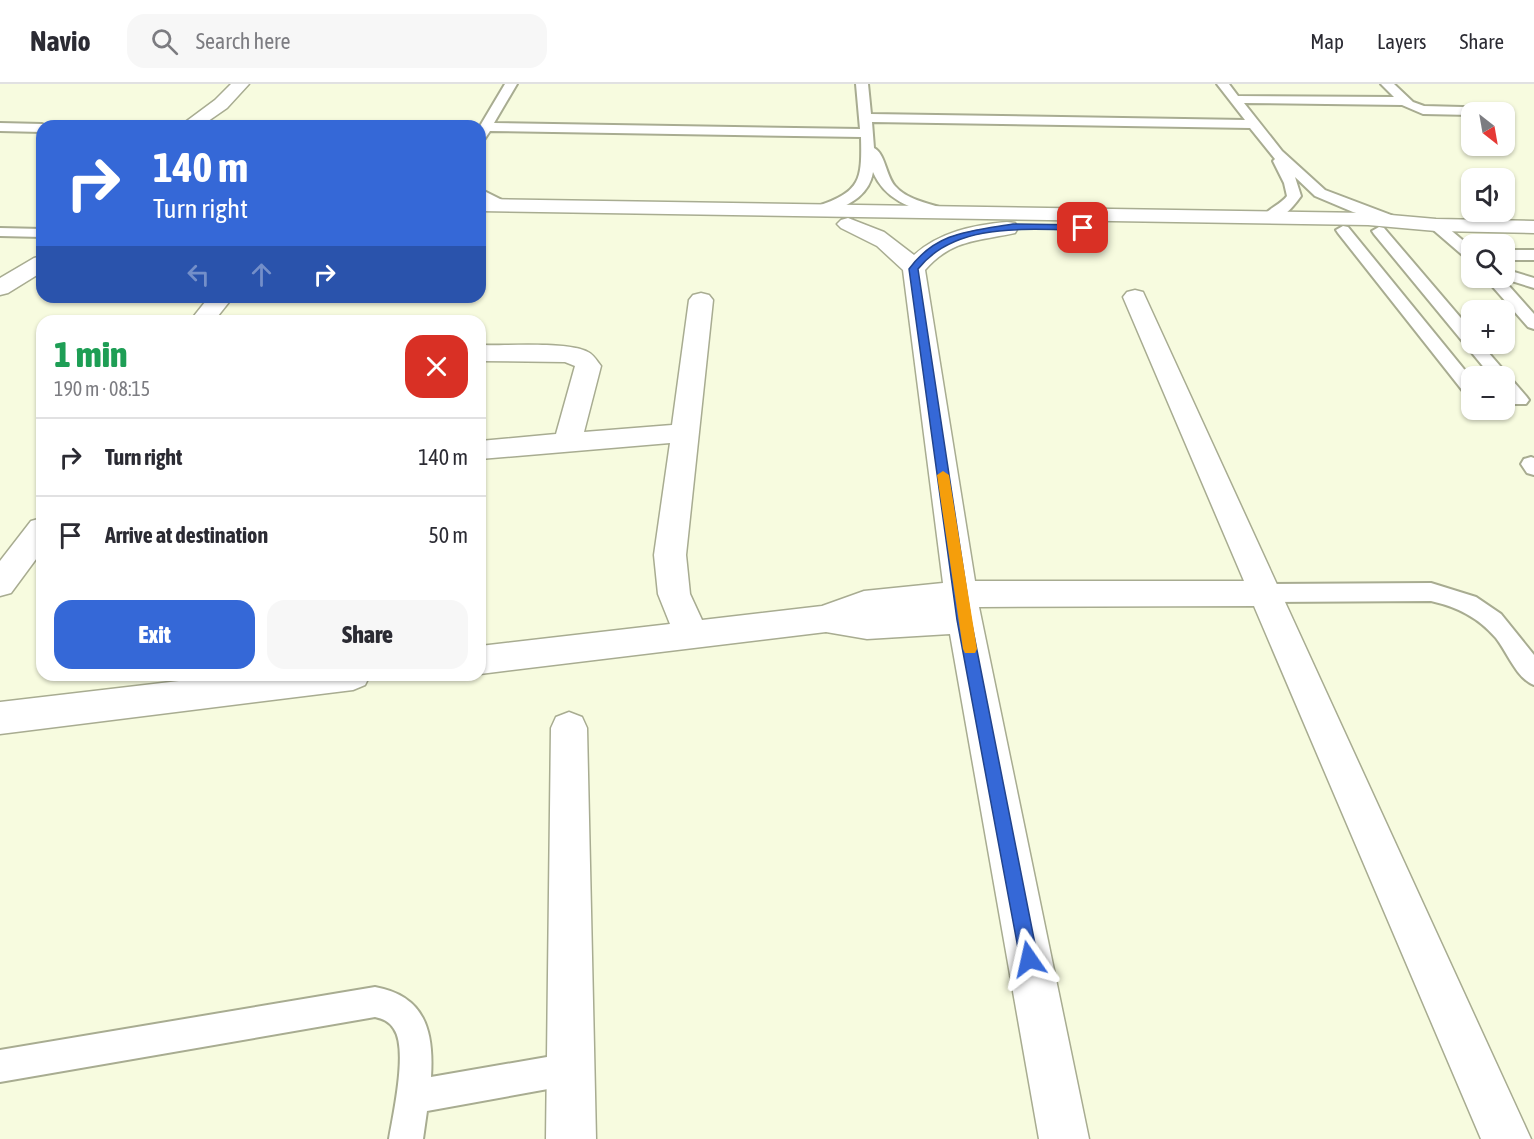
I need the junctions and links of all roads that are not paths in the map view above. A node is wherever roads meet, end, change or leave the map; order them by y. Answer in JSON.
{"nodes":[{"id":1,"x":241,"y":84,"type":"edge"},
{"id":2,"x":511,"y":84,"type":"edge"},
{"id":3,"x":862,"y":84,"type":"edge"},
{"id":4,"x":1223,"y":84,"type":"edge"},
{"id":5,"x":1387,"y":84,"type":"edge"},
{"id":6,"x":1235,"y":99,"type":"junction"},
{"id":7,"x":1405,"y":101,"type":"junction"},
{"id":8,"x":221,"y":104,"type":"junction"},
{"id":9,"x":1461,"y":111,"type":"edge"},
{"id":10,"x":866,"y":118,"type":"junction"},
{"id":11,"x":198,"y":120,"type":"edge"},
{"id":12,"x":214,"y":120,"type":"edge"},
{"id":13,"x":1253,"y":124,"type":"junction"},
{"id":14,"x":0,"y":128,"type":"edge"},
{"id":15,"x":36,"y":128,"type":"edge"},
{"id":16,"x":486,"y":128,"type":"edge"},
{"id":17,"x":486,"y":132,"type":"edge"},
{"id":18,"x":867,"y":133,"type":"junction"},
{"id":19,"x":1276,"y":154,"type":"junction"},
{"id":20,"x":490,"y":205,"type":"edge"},
{"id":21,"x":823,"y":209,"type":"junction"},
{"id":22,"x":938,"y":211,"type":"junction"},
{"id":23,"x":1269,"y":217,"type":"junction"},
{"id":24,"x":486,"y":220,"type":"edge"},
{"id":25,"x":848,"y":224,"type":"junction"},
{"id":26,"x":1436,"y":225,"type":"junction"},
{"id":27,"x":1386,"y":226,"type":"junction"},
{"id":28,"x":1013,"y":227,"type":"junction"},
{"id":29,"x":1534,"y":227,"type":"edge"},
{"id":30,"x":1343,"y":231,"type":"junction"},
{"id":31,"x":0,"y":232,"type":"edge"},
{"id":32,"x":36,"y":233,"type":"edge"},
{"id":33,"x":1461,"y":246,"type":"edge"},
{"id":34,"x":1515,"y":255,"type":"edge"},
{"id":35,"x":1534,"y":255,"type":"edge"},
{"id":36,"x":36,"y":265,"type":"edge"},
{"id":37,"x":914,"y":269,"type":"junction"},
{"id":38,"x":1515,"y":277,"type":"edge"},
{"id":39,"x":1534,"y":283,"type":"edge"},
{"id":40,"x":0,"y":288,"type":"edge"},
{"id":41,"x":1502,"y":288,"type":"edge"},
{"id":42,"x":1135,"y":297,"type":"dead end"},
{"id":43,"x":700,"y":300,"type":"dead end"},
{"id":44,"x":216,"y":303,"type":"edge"},
{"id":45,"x":207,"y":315,"type":"edge"},
{"id":46,"x":1534,"y":324,"type":"edge"},
{"id":47,"x":1461,"y":328,"type":"edge"},
{"id":48,"x":1461,"y":345,"type":"edge"},
{"id":49,"x":1436,"y":346,"type":"junction"},
{"id":50,"x":486,"y":353,"type":"edge"},
{"id":51,"x":1481,"y":354,"type":"edge"},
{"id":52,"x":1492,"y":366,"type":"edge"},
{"id":53,"x":1461,"y":377,"type":"edge"},
{"id":54,"x":1515,"y":394,"type":"edge"},
{"id":55,"x":1520,"y":400,"type":"dead end"},
{"id":56,"x":685,"y":433,"type":"junction"},
{"id":57,"x":568,"y":442,"type":"junction"},
{"id":58,"x":486,"y":449,"type":"edge"},
{"id":59,"x":36,"y":537,"type":"edge"},
{"id":60,"x":0,"y":584,"type":"edge"},
{"id":61,"x":1265,"y":593,"type":"junction"},
{"id":62,"x":962,"y":607,"type":"junction"},
{"id":63,"x":691,"y":634,"type":"junction"},
{"id":64,"x":486,"y":659,"type":"edge"},
{"id":65,"x":1534,"y":675,"type":"edge"},
{"id":66,"x":304,"y":681,"type":"edge"},
{"id":67,"x":0,"y":718,"type":"edge"},
{"id":68,"x":569,"y":728,"type":"dead end"},
{"id":69,"x":0,"y":1066,"type":"edge"},
{"id":70,"x":570,"y":1070,"type":"junction"},
{"id":71,"x":411,"y":1097,"type":"junction"},
{"id":72,"x":406,"y":1139,"type":"edge"},
{"id":73,"x":571,"y":1139,"type":"edge"},
{"id":74,"x":1064,"y":1139,"type":"edge"},
{"id":75,"x":1506,"y":1139,"type":"edge"}],
"edges":[{"from":1,"to":8,"type":"street"},
{"from":2,"to":16,"type":"lane"},
{"from":3,"to":10,"type":"lane"},
{"from":4,"to":6,"type":"lane"},
{"from":5,"to":7,"type":"lane"},
{"from":6,"to":7,"type":"lane"},
{"from":6,"to":13,"type":"lane"},
{"from":7,"to":9,"type":"lane"},
{"from":8,"to":11,"type":"street"},
{"from":8,"to":12,"type":"street"},
{"from":10,"to":13,"type":"lane"},
{"from":10,"to":18,"type":"lane"},
{"from":13,"to":19,"type":"lane"},
{"from":14,"to":15,"type":"lane"},
{"from":17,"to":18,"type":"lane"},
{"from":18,"to":21,"type":"lane"},
{"from":18,"to":22,"type":"lane"},
{"from":19,"to":23,"type":"lane"},
{"from":19,"to":27,"type":"lane"},
{"from":20,"to":21,"type":"street"},
{"from":21,"to":22,"type":"street"},
{"from":22,"to":23,"type":"street"},
{"from":23,"to":27,"type":"street"},
{"from":24,"to":25,"type":"street"},
{"from":25,"to":28,"type":"street"},
{"from":25,"to":37,"type":"street"},
{"from":26,"to":27,"type":"street"},
{"from":26,"to":29,"type":"street"},
{"from":26,"to":33,"type":"lane"},
{"from":27,"to":30,"type":"street"},
{"from":27,"to":47,"type":"lane"},
{"from":28,"to":30,"type":"street"},
{"from":28,"to":37,"type":"street"},
{"from":30,"to":49,"type":"lane"},
{"from":31,"to":32,"type":"lane"},
{"from":34,"to":35,"type":"lane"},
{"from":36,"to":40,"type":"street"},
{"from":37,"to":62,"type":"street"},
{"from":38,"to":39,"type":"lane"},
{"from":41,"to":46,"type":"lane"},
{"from":42,"to":61,"type":"street"},
{"from":43,"to":56,"type":"street"},
{"from":44,"to":45,"type":"street"},
{"from":48,"to":49,"type":"lane"},
{"from":49,"to":53,"type":"lane"},
{"from":50,"to":57,"type":"street"},
{"from":51,"to":52,"type":"lane"},
{"from":54,"to":55,"type":"lane"},
{"from":56,"to":57,"type":"street"},
{"from":56,"to":63,"type":"street"},
{"from":57,"to":58,"type":"street"},
{"from":59,"to":60,"type":"street"},
{"from":61,"to":62,"type":"street"},
{"from":61,"to":65,"type":"lane"},
{"from":61,"to":75,"type":"street"},
{"from":62,"to":63,"type":"street"},
{"from":62,"to":74,"type":"street"},
{"from":63,"to":64,"type":"street"},
{"from":66,"to":67,"type":"street"},
{"from":68,"to":70,"type":"street"},
{"from":69,"to":71,"type":"lane"},
{"from":70,"to":71,"type":"lane"},
{"from":70,"to":73,"type":"street"},
{"from":71,"to":72,"type":"lane"}]}
